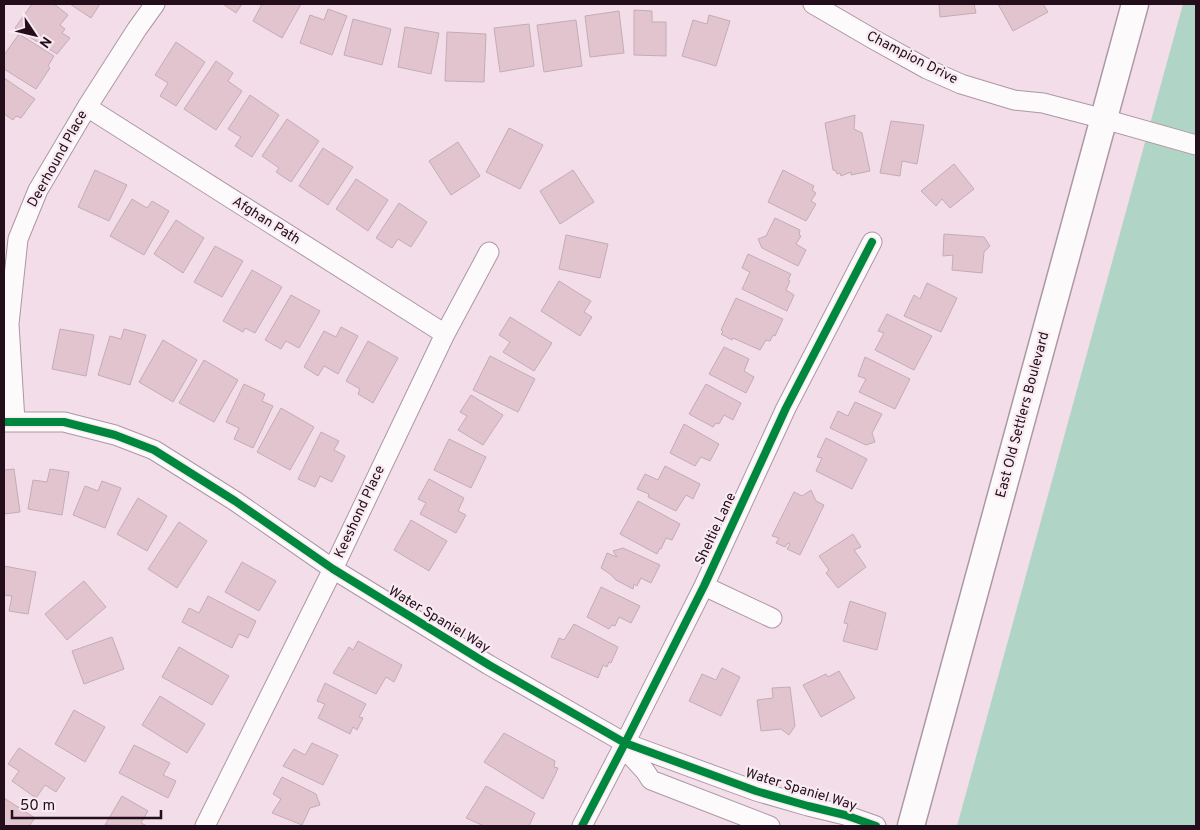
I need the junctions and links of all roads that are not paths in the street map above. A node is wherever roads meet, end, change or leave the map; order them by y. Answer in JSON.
{"nodes":[{"id":1,"x":155,"y":4,"type":"edge"},
{"id":2,"x":813,"y":4,"type":"edge"},
{"id":3,"x":1135,"y":4,"type":"edge"},
{"id":4,"x":87,"y":107,"type":"junction"},
{"id":5,"x":1104,"y":118,"type":"junction"},
{"id":6,"x":1196,"y":145,"type":"edge"},
{"id":7,"x":872,"y":242,"type":"dead end"},
{"id":8,"x":489,"y":252,"type":"dead end"},
{"id":9,"x":445,"y":334,"type":"junction"},
{"id":10,"x":9,"y":422,"type":"edge"},
{"id":11,"x":333,"y":569,"type":"junction"},
{"id":12,"x":704,"y":586,"type":"junction"},
{"id":13,"x":772,"y":618,"type":"dead end"},
{"id":14,"x":624,"y":745,"type":"junction"},
{"id":15,"x":205,"y":826,"type":"edge"},
{"id":16,"x":582,"y":826,"type":"edge"},
{"id":17,"x":770,"y":826,"type":"edge"},
{"id":18,"x":876,"y":826,"type":"edge"},
{"id":19,"x":911,"y":826,"type":"edge"}],
"edges":[{"from":1,"to":4,"type":"street","name":"Deerhound Place"},
{"from":2,"to":5,"type":"street","name":"Champion Drive"},
{"from":3,"to":5,"type":"main road","name":"East Old Settlers Boulevard"},
{"from":4,"to":9,"type":"street","name":"Afghan Path"},
{"from":4,"to":10,"type":"street","name":"Deerhound Place"},
{"from":5,"to":6,"type":"street","name":"Champion Drive"},
{"from":5,"to":19,"type":"main road","name":"East Old Settlers Boulevard"},
{"from":7,"to":12,"type":"street","name":"Sheltie Lane"},
{"from":8,"to":9,"type":"street","name":"Keeshond Place"},
{"from":9,"to":11,"type":"street","name":"Keeshond Place"},
{"from":10,"to":11,"type":"street","name":"Water Spaniel Way"},
{"from":11,"to":14,"type":"street","name":"Water Spaniel Way"},
{"from":11,"to":15,"type":"street","name":"Keeshond Place"},
{"from":12,"to":13,"type":"street"},
{"from":12,"to":14,"type":"street","name":"Sheltie Lane"},
{"from":14,"to":16,"type":"street","name":"Sheltie Lane"},
{"from":14,"to":17,"type":"street","name":"Water Spaniel Way"},
{"from":14,"to":18,"type":"street","name":"Water Spaniel Way"}]}
